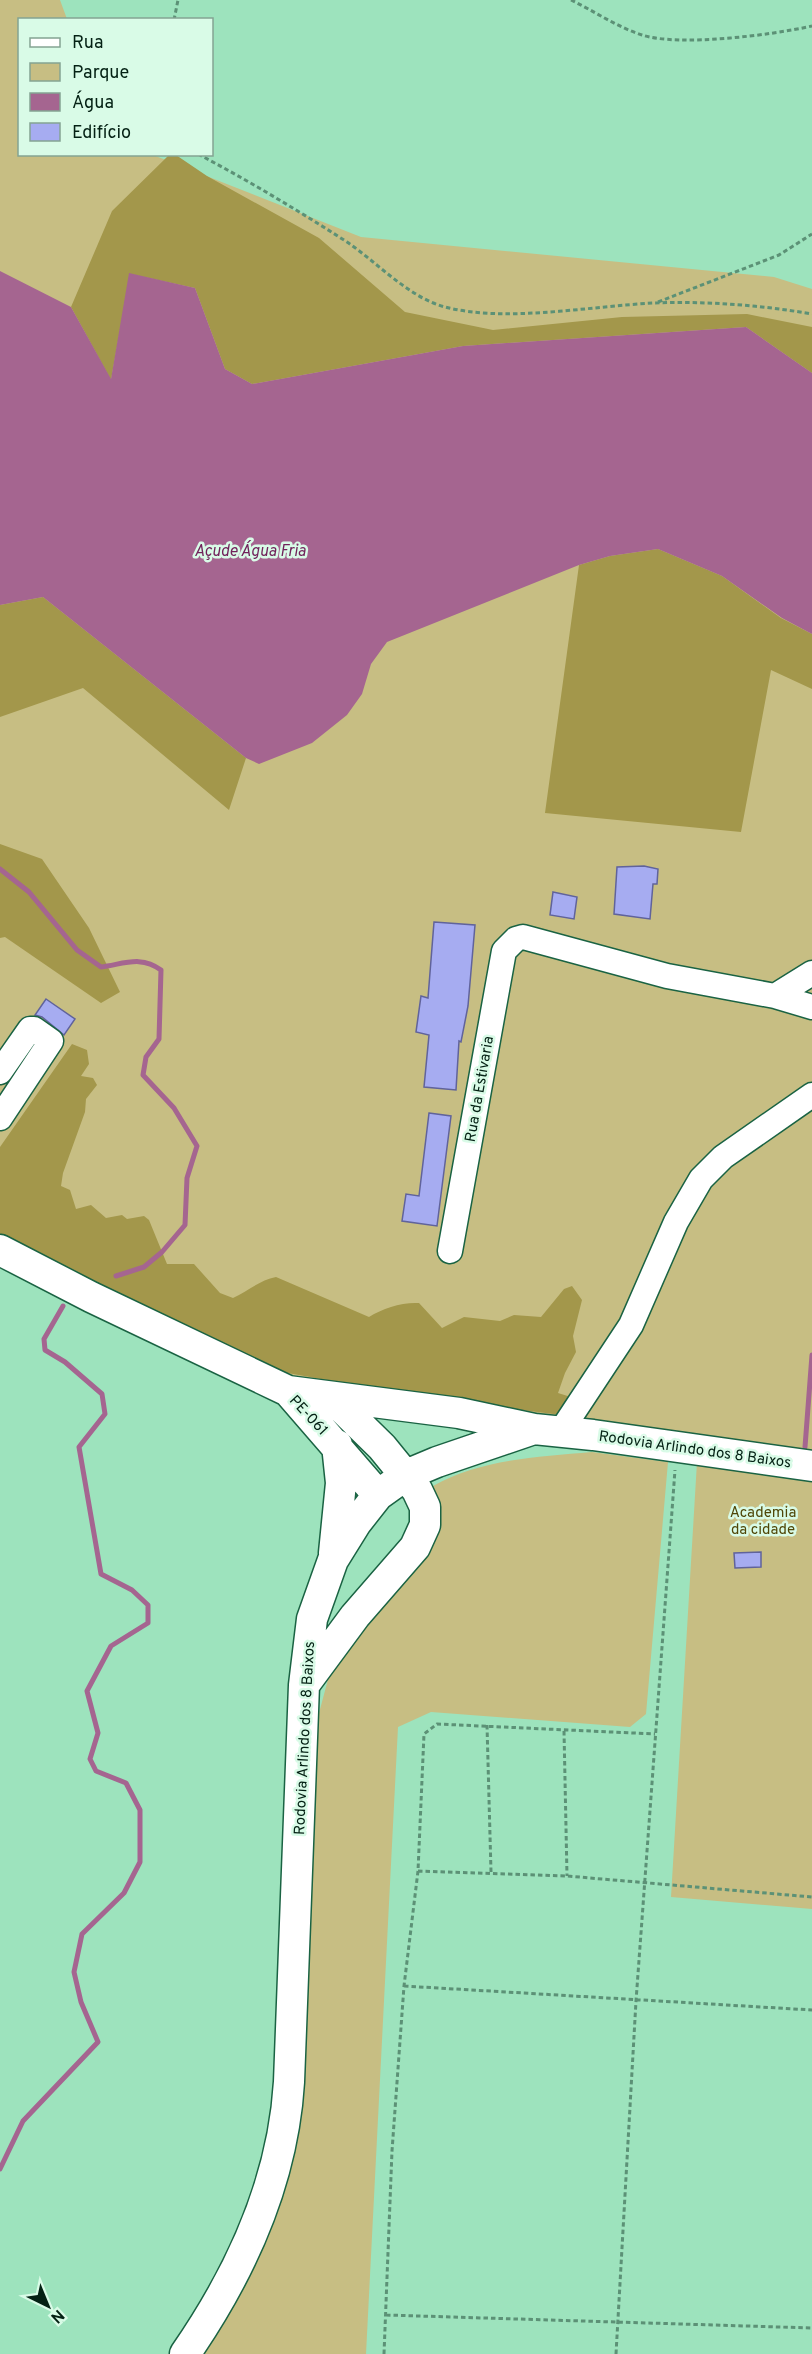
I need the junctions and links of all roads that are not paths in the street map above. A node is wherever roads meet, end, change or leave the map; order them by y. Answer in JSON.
{"nodes":[{"id":1,"x":812,"y":973,"type":"edge"},
{"id":2,"x":775,"y":996,"type":"junction"},
{"id":3,"x":812,"y":1007,"type":"edge"},
{"id":4,"x":0,"y":1072,"type":"edge"},
{"id":5,"x":812,"y":1095,"type":"edge"},
{"id":6,"x":0,"y":1118,"type":"edge"},
{"id":7,"x":0,"y":1250,"type":"edge"},
{"id":8,"x":450,"y":1251,"type":"dead end"},
{"id":9,"x":288,"y":1391,"type":"junction"},
{"id":10,"x":333,"y":1399,"type":"junction"},
{"id":11,"x":548,"y":1430,"type":"junction"},
{"id":12,"x":338,"y":1445,"type":"junction"},
{"id":13,"x":812,"y":1466,"type":"edge"},
{"id":14,"x":406,"y":1475,"type":"junction"},
{"id":15,"x":378,"y":1495,"type":"junction"},
{"id":16,"x":333,"y":1560,"type":"junction"},
{"id":17,"x":304,"y":1685,"type":"junction"},
{"id":18,"x":185,"y":2354,"type":"edge"}],
"edges":[{"from":1,"to":2,"type":"street"},
{"from":2,"to":3,"type":"street"},
{"from":2,"to":8,"type":"street","name":"Rua da Estivaria"},
{"from":4,"to":6,"type":"street"},
{"from":5,"to":11,"type":"street"},
{"from":7,"to":9,"type":"main road","number":"PE-061"},
{"from":9,"to":10,"type":"main road","name":"PE-061","number":"PE-061"},
{"from":9,"to":12,"type":"main road","name":"PE-061","number":"PE-061"},
{"from":10,"to":11,"type":"main road","number":"PE-061"},
{"from":10,"to":14,"type":"main road"},
{"from":11,"to":13,"type":"main road","name":"Rodovia Arlindo dos 8 Baixos","number":"PE-061"},
{"from":11,"to":14,"type":"main road","name":"Rodovia Arlindo dos 8 Baixos"},
{"from":12,"to":15,"type":"main road","name":"PE-061"},
{"from":12,"to":16,"type":"main road","number":"PE-061"},
{"from":14,"to":15,"type":"main road","name":"Rodovia Arlindo dos 8 Baixos"},
{"from":14,"to":17,"type":"main road"},
{"from":15,"to":16,"type":"main road","name":"Rodovia Arlindo dos 8 Baixos"},
{"from":16,"to":17,"type":"main road","name":"Rodovia Arlindo dos 8 Baixos","number":"PE-061"},
{"from":17,"to":18,"type":"main road","name":"Rodovia Arlindo dos 8 Baixos","number":"PE-061"}]}
